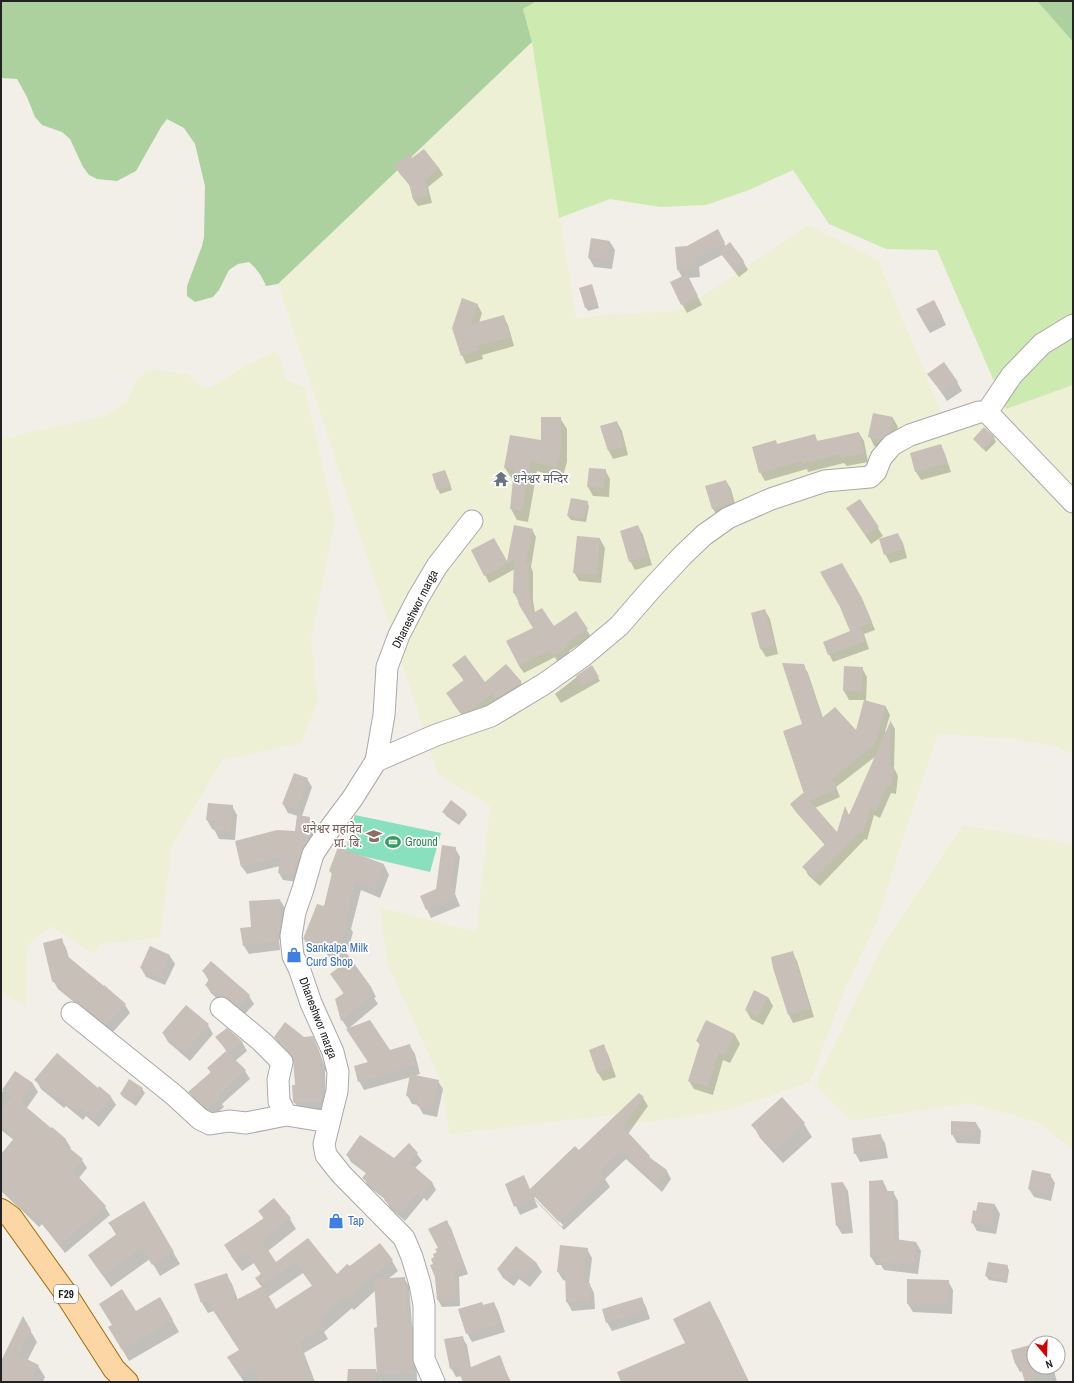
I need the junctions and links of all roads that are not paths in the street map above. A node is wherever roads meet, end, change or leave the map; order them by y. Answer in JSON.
{"nodes":[{"id":1,"x":1073,"y":325,"type":"edge"},
{"id":2,"x":987,"y":412,"type":"junction"},
{"id":3,"x":1073,"y":502,"type":"edge"},
{"id":4,"x":472,"y":521,"type":"dead end"},
{"id":5,"x":376,"y":761,"type":"junction"},
{"id":6,"x":221,"y":1008,"type":"dead end"},
{"id":7,"x":72,"y":1013,"type":"dead end"},
{"id":8,"x":286,"y":1115,"type":"junction"},
{"id":9,"x":329,"y":1122,"type":"junction"},
{"id":10,"x":1,"y":1210,"type":"edge"},
{"id":11,"x":127,"y":1382,"type":"edge"},
{"id":12,"x":434,"y":1382,"type":"edge"}],
"edges":[{"from":1,"to":2,"type":"street"},
{"from":2,"to":3,"type":"street"},
{"from":2,"to":5,"type":"street"},
{"from":4,"to":5,"type":"street","name":"Dhaneshwor marga"},
{"from":5,"to":9,"type":"street","name":"Dhaneshwor marga"},
{"from":6,"to":8,"type":"street"},
{"from":7,"to":8,"type":"street"},
{"from":8,"to":9,"type":"street"},
{"from":9,"to":12,"type":"street","name":"Dhaneshwor marga"},
{"from":10,"to":11,"type":"main road","number":"F29"}]}
